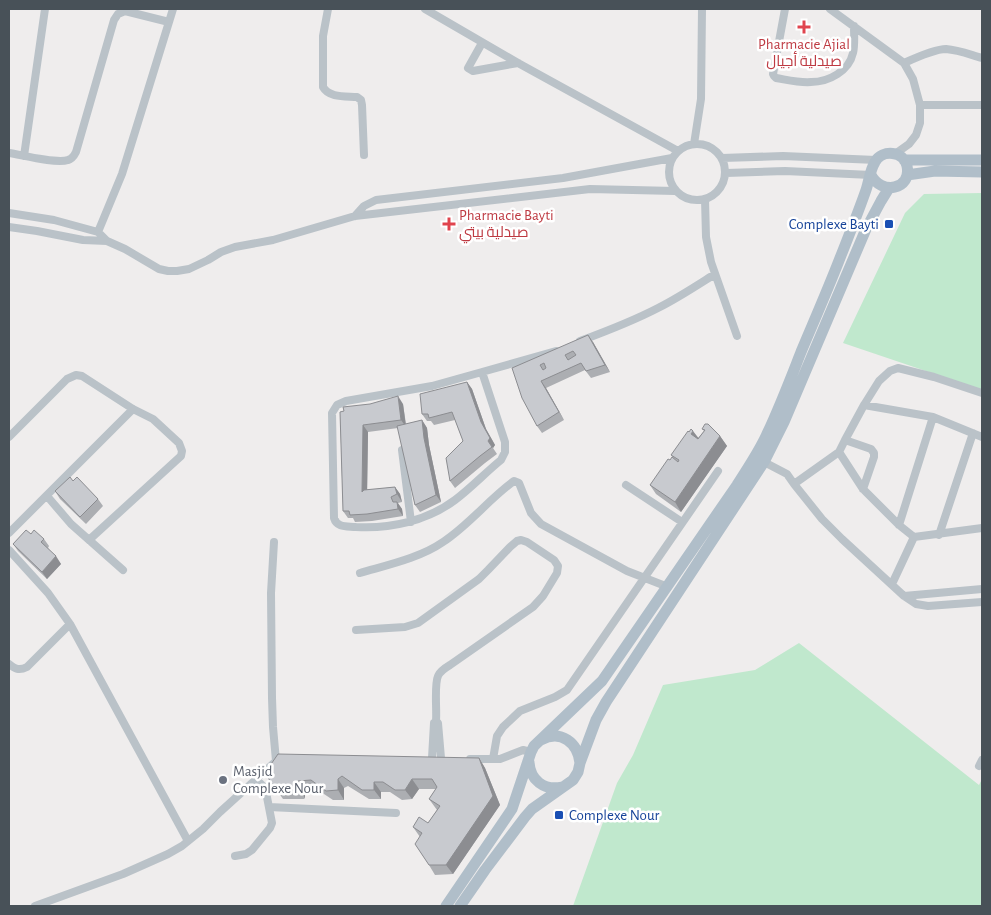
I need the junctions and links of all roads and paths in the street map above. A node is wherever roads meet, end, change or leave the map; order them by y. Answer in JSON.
{"nodes":[{"id":1,"x":173,"y":9,"type":"edge"},
{"id":2,"x":328,"y":9,"type":"edge"},
{"id":3,"x":425,"y":9,"type":"edge"},
{"id":4,"x":702,"y":9,"type":"edge"},
{"id":5,"x":785,"y":9,"type":"edge"},
{"id":6,"x":830,"y":9,"type":"edge"},
{"id":7,"x":45,"y":10,"type":"edge"},
{"id":8,"x":169,"y":22,"type":"junction"},
{"id":9,"x":854,"y":26,"type":"junction"},
{"id":10,"x":482,"y":43,"type":"junction"},
{"id":11,"x":982,"y":58,"type":"edge"},
{"id":12,"x":518,"y":63,"type":"junction"},
{"id":13,"x":904,"y":63,"type":"junction"},
{"id":14,"x":920,"y":105,"type":"junction"},
{"id":15,"x":982,"y":105,"type":"edge"},
{"id":16,"x":694,"y":144,"type":"junction"},
{"id":17,"x":678,"y":151,"type":"junction"},
{"id":18,"x":9,"y":153,"type":"edge"},
{"id":19,"x":364,"y":155,"type":"dead end"},
{"id":20,"x":24,"y":156,"type":"junction"},
{"id":21,"x":900,"y":157,"type":"junction"},
{"id":22,"x":672,"y":158,"type":"junction"},
{"id":23,"x":722,"y":158,"type":"junction"},
{"id":24,"x":876,"y":160,"type":"junction"},
{"id":25,"x":982,"y":160,"type":"edge"},
{"id":26,"x":982,"y":172,"type":"edge"},
{"id":27,"x":726,"y":173,"type":"junction"},
{"id":28,"x":871,"y":175,"type":"junction"},
{"id":29,"x":907,"y":175,"type":"junction"},
{"id":30,"x":889,"y":188,"type":"junction"},
{"id":31,"x":675,"y":191,"type":"junction"},
{"id":32,"x":422,"y":195,"type":"junction"},
{"id":33,"x":705,"y":199,"type":"junction"},
{"id":34,"x":423,"y":209,"type":"junction"},
{"id":35,"x":9,"y":213,"type":"edge"},
{"id":36,"x":355,"y":216,"type":"junction"},
{"id":37,"x":9,"y":227,"type":"edge"},
{"id":38,"x":98,"y":232,"type":"junction"},
{"id":39,"x":107,"y":241,"type":"junction"},
{"id":40,"x":715,"y":274,"type":"junction"},
{"id":41,"x":737,"y":336,"type":"dead end"},
{"id":42,"x":577,"y":343,"type":"edge"},
{"id":43,"x":560,"y":349,"type":"edge"},
{"id":44,"x":482,"y":372,"type":"junction"},
{"id":45,"x":982,"y":393,"type":"edge"},
{"id":46,"x":864,"y":406,"type":"junction"},
{"id":47,"x":133,"y":409,"type":"junction"},
{"id":48,"x":933,"y":417,"type":"junction"},
{"id":49,"x":973,"y":433,"type":"junction"},
{"id":50,"x":9,"y":437,"type":"edge"},
{"id":51,"x":982,"y":437,"type":"edge"},
{"id":52,"x":845,"y":440,"type":"junction"},
{"id":53,"x":402,"y":450,"type":"edge"},
{"id":54,"x":839,"y":452,"type":"junction"},
{"id":55,"x":764,"y":462,"type":"junction"},
{"id":56,"x":718,"y":471,"type":"dead end"},
{"id":57,"x":794,"y":484,"type":"junction"},
{"id":58,"x":626,"y":485,"type":"dead end"},
{"id":59,"x":863,"y":489,"type":"junction"},
{"id":60,"x":47,"y":496,"type":"junction"},
{"id":61,"x":411,"y":522,"type":"junction"},
{"id":62,"x":682,"y":522,"type":"junction"},
{"id":63,"x":899,"y":525,"type":"junction"},
{"id":64,"x":982,"y":528,"type":"edge"},
{"id":65,"x":9,"y":533,"type":"edge"},
{"id":66,"x":939,"y":534,"type":"junction"},
{"id":67,"x":914,"y":537,"type":"junction"},
{"id":68,"x":88,"y":540,"type":"junction"},
{"id":69,"x":274,"y":542,"type":"dead end"},
{"id":70,"x":9,"y":550,"type":"edge"},
{"id":71,"x":123,"y":570,"type":"dead end"},
{"id":72,"x":360,"y":573,"type":"dead end"},
{"id":73,"x":643,"y":578,"type":"junction"},
{"id":74,"x":892,"y":584,"type":"junction"},
{"id":75,"x":668,"y":586,"type":"junction"},
{"id":76,"x":982,"y":588,"type":"edge"},
{"id":77,"x":904,"y":596,"type":"junction"},
{"id":78,"x":982,"y":602,"type":"edge"},
{"id":79,"x":70,"y":624,"type":"junction"},
{"id":80,"x":356,"y":630,"type":"dead end"},
{"id":81,"x":9,"y":664,"type":"edge"},
{"id":82,"x":540,"y":741,"type":"junction"},
{"id":83,"x":530,"y":755,"type":"junction"},
{"id":84,"x":292,"y":756,"type":"edge"},
{"id":85,"x":422,"y":758,"type":"edge"},
{"id":86,"x":436,"y":758,"type":"junction"},
{"id":87,"x":450,"y":758,"type":"edge"},
{"id":88,"x":459,"y":759,"type":"edge"},
{"id":89,"x":493,"y":759,"type":"junction"},
{"id":90,"x":276,"y":761,"type":"junction"},
{"id":91,"x":580,"y":764,"type":"junction"},
{"id":92,"x":256,"y":780,"type":"junction"},
{"id":93,"x":566,"y":785,"type":"junction"},
{"id":94,"x":269,"y":807,"type":"junction"},
{"id":95,"x":396,"y":813,"type":"dead end"},
{"id":96,"x":188,"y":841,"type":"junction"},
{"id":97,"x":235,"y":856,"type":"dead end"},
{"id":98,"x":35,"y":906,"type":"edge"},
{"id":99,"x":446,"y":906,"type":"edge"},
{"id":100,"x":460,"y":906,"type":"edge"}],
"edges":[{"from":1,"to":8,"type":"street"},
{"from":2,"to":19,"type":"street"},
{"from":3,"to":10,"type":"street"},
{"from":4,"to":16,"type":"street"},
{"from":5,"to":9,"type":"street"},
{"from":6,"to":9,"type":"street"},
{"from":7,"to":20,"type":"street"},
{"from":8,"to":20,"type":"street"},
{"from":8,"to":38,"type":"street"},
{"from":9,"to":13,"type":"street"},
{"from":10,"to":12,"type":"street"},
{"from":10,"to":12,"type":"street"},
{"from":11,"to":13,"type":"street"},
{"from":12,"to":17,"type":"street"},
{"from":13,"to":14,"type":"street"},
{"from":14,"to":15,"type":"street"},
{"from":14,"to":21,"type":"street"},
{"from":16,"to":17,"type":"street"},
{"from":16,"to":23,"type":"street"},
{"from":17,"to":22,"type":"street"},
{"from":18,"to":20,"type":"street"},
{"from":21,"to":24,"type":"main road"},
{"from":21,"to":25,"type":"main road"},
{"from":21,"to":29,"type":"main road"},
{"from":22,"to":31,"type":"street"},
{"from":22,"to":32,"type":"street"},
{"from":23,"to":24,"type":"street"},
{"from":23,"to":27,"type":"street"},
{"from":24,"to":28,"type":"main road"},
{"from":26,"to":29,"type":"main road"},
{"from":27,"to":28,"type":"street"},
{"from":27,"to":33,"type":"street"},
{"from":28,"to":30,"type":"main road"},
{"from":28,"to":75,"type":"main road"},
{"from":29,"to":30,"type":"main road"},
{"from":30,"to":55,"type":"main road"},
{"from":31,"to":33,"type":"street"},
{"from":31,"to":34,"type":"street"},
{"from":32,"to":34,"type":"street"},
{"from":32,"to":36,"type":"street"},
{"from":33,"to":40,"type":"street"},
{"from":34,"to":36,"type":"street"},
{"from":35,"to":38,"type":"street"},
{"from":36,"to":39,"type":"street"},
{"from":37,"to":39,"type":"street"},
{"from":38,"to":39,"type":"street"},
{"from":40,"to":41,"type":"street"},
{"from":40,"to":42,"type":"street"},
{"from":43,"to":44,"type":"street"},
{"from":44,"to":61,"type":"street"},
{"from":44,"to":61,"type":"street"},
{"from":45,"to":46,"type":"street"},
{"from":46,"to":48,"type":"street"},
{"from":46,"to":52,"type":"street"},
{"from":47,"to":50,"type":"street"},
{"from":47,"to":60,"type":"street"},
{"from":47,"to":68,"type":"street"},
{"from":48,"to":49,"type":"street"},
{"from":48,"to":63,"type":"street"},
{"from":49,"to":51,"type":"street"},
{"from":49,"to":66,"type":"street"},
{"from":52,"to":54,"type":"street"},
{"from":52,"to":59,"type":"street"},
{"from":53,"to":61,"type":"street"},
{"from":54,"to":57,"type":"street"},
{"from":54,"to":59,"type":"street"},
{"from":55,"to":57,"type":"street"},
{"from":55,"to":91,"type":"main road"},
{"from":56,"to":62,"type":"street"},
{"from":57,"to":74,"type":"street"},
{"from":58,"to":62,"type":"street"},
{"from":59,"to":63,"type":"street"},
{"from":60,"to":65,"type":"street"},
{"from":60,"to":68,"type":"street"},
{"from":62,"to":73,"type":"street"},
{"from":63,"to":67,"type":"street"},
{"from":64,"to":66,"type":"street"},
{"from":66,"to":67,"type":"street"},
{"from":67,"to":74,"type":"street"},
{"from":68,"to":71,"type":"street"},
{"from":69,"to":90,"type":"street"},
{"from":70,"to":79,"type":"street"},
{"from":72,"to":73,"type":"street"},
{"from":73,"to":75,"type":"street"},
{"from":73,"to":89,"type":"street"},
{"from":74,"to":77,"type":"street"},
{"from":75,"to":82,"type":"main road"},
{"from":76,"to":77,"type":"street"},
{"from":77,"to":78,"type":"street"},
{"from":79,"to":81,"type":"street"},
{"from":79,"to":96,"type":"street"},
{"from":80,"to":86,"type":"street"},
{"from":82,"to":83,"type":"main road"},
{"from":82,"to":91,"type":"main road"},
{"from":83,"to":89,"type":"street"},
{"from":83,"to":93,"type":"main road"},
{"from":83,"to":99,"type":"main road"},
{"from":84,"to":90,"type":"street"},
{"from":85,"to":86,"type":"street"},
{"from":86,"to":87,"type":"street"},
{"from":88,"to":89,"type":"street"},
{"from":90,"to":92,"type":"street"},
{"from":91,"to":93,"type":"main road"},
{"from":92,"to":94,"type":"street"},
{"from":92,"to":96,"type":"street"},
{"from":93,"to":100,"type":"main road"},
{"from":94,"to":95,"type":"street"},
{"from":94,"to":97,"type":"street"},
{"from":96,"to":98,"type":"street"}]}
